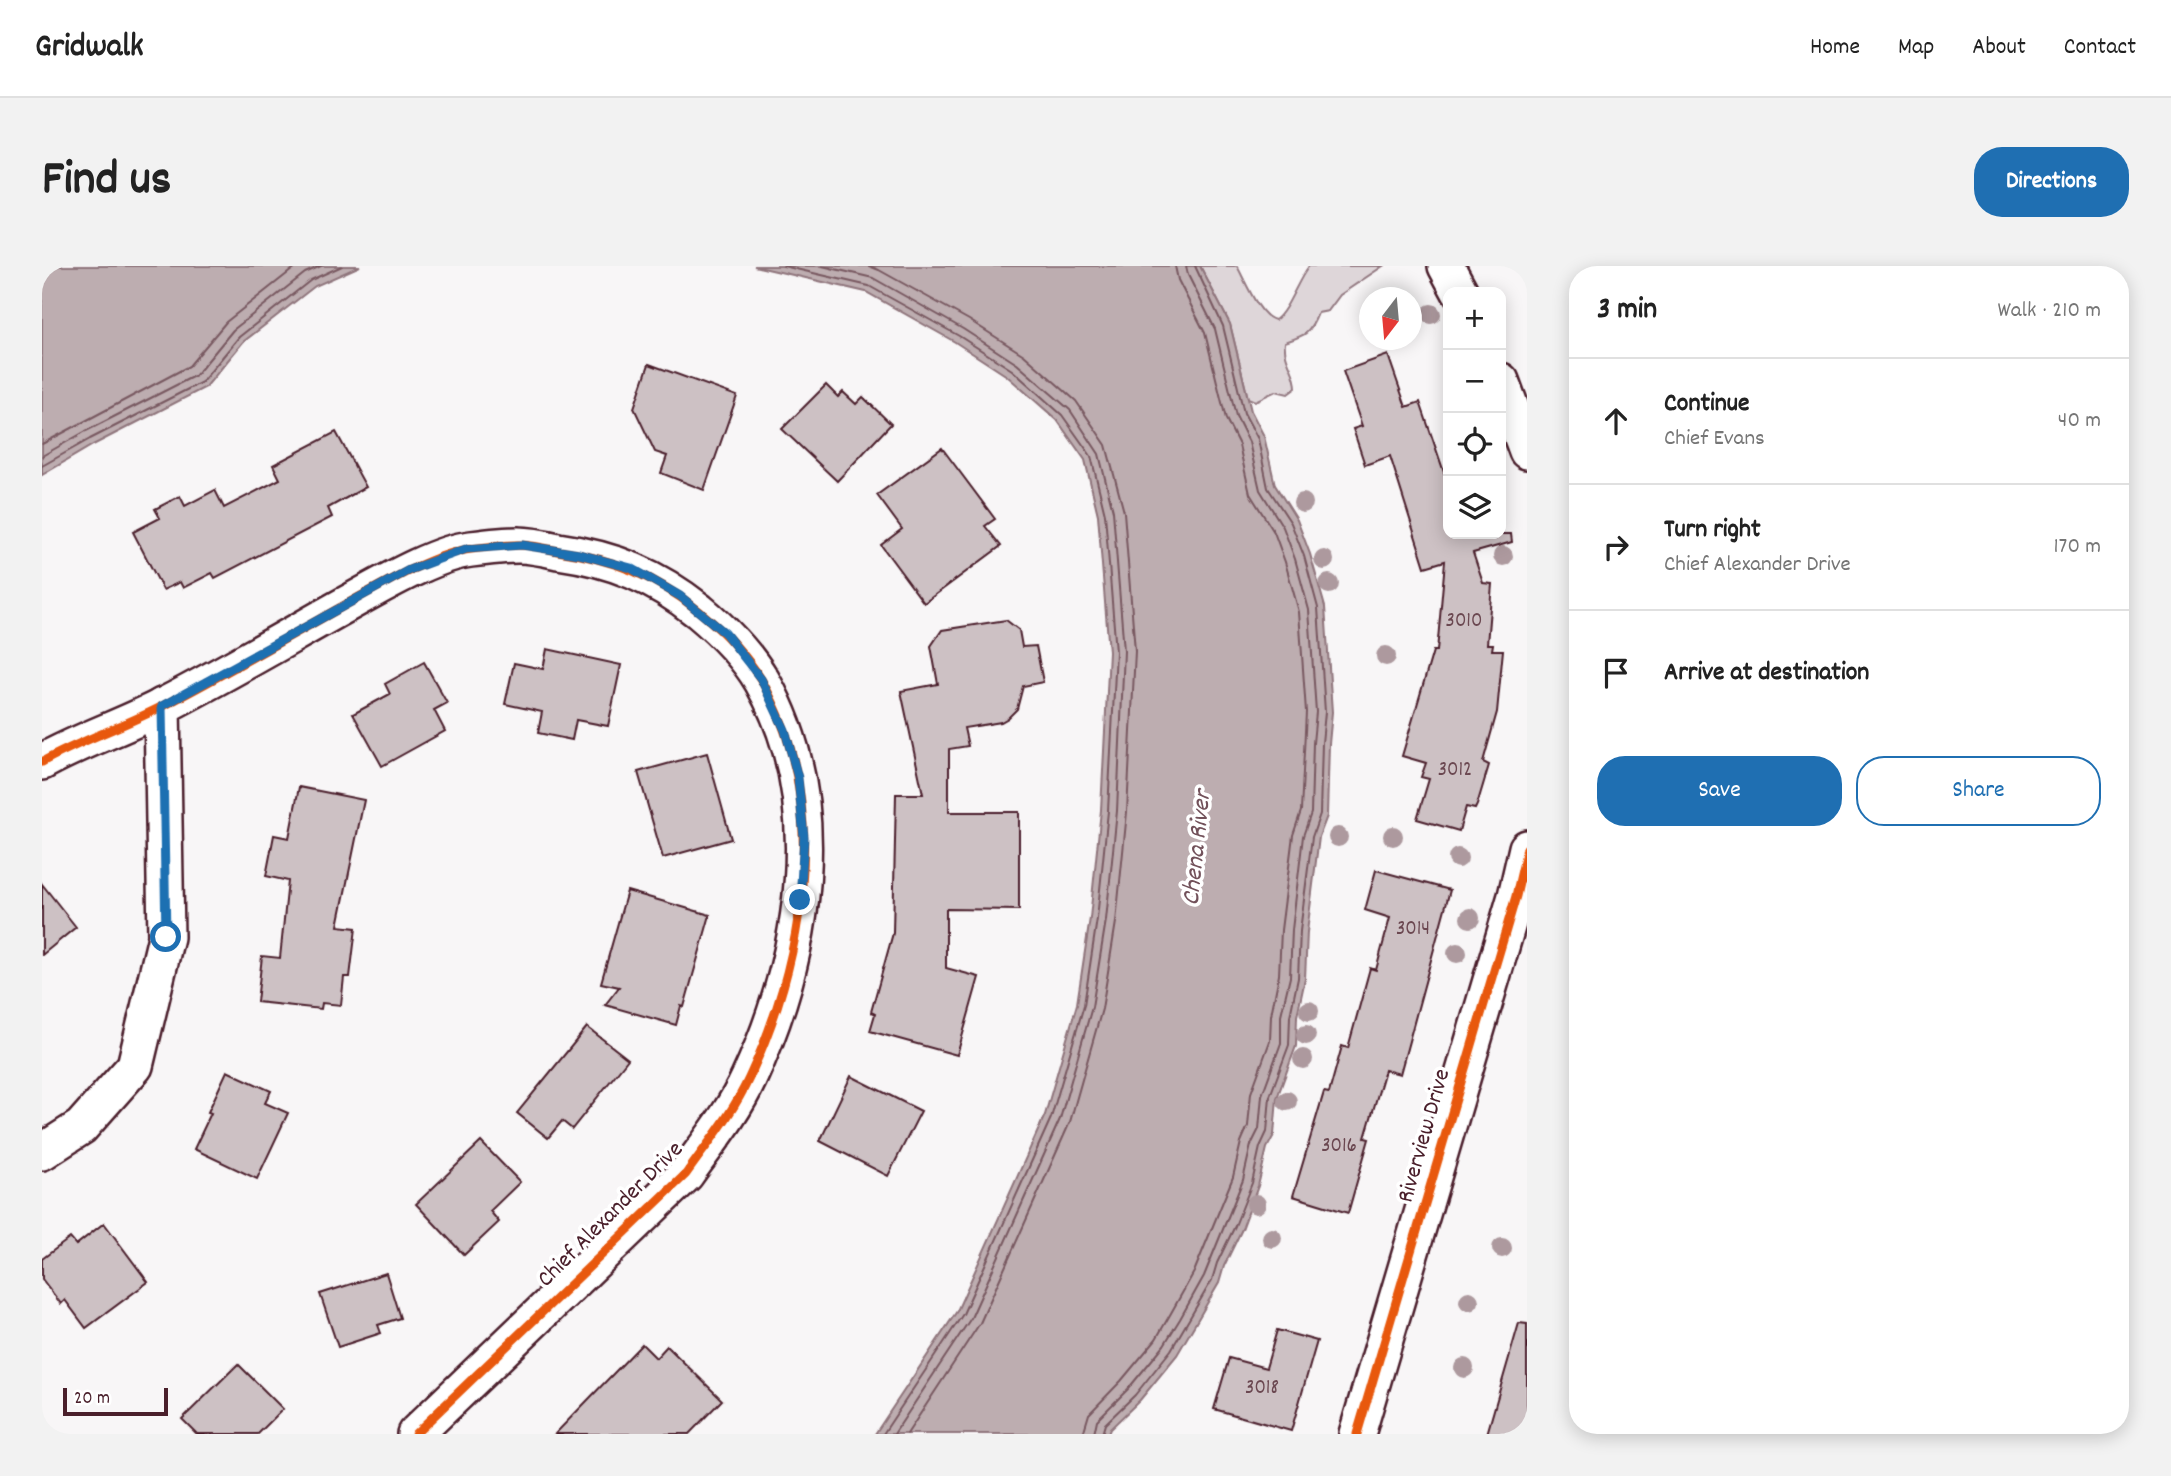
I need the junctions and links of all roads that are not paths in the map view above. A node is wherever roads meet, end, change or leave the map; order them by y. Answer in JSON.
{"nodes":[{"id":1,"x":1446,"y":266,"type":"edge"},
{"id":2,"x":1457,"y":287,"type":"edge"},
{"id":3,"x":1506,"y":394,"type":"edge"},
{"id":4,"x":1527,"y":451,"type":"edge"},
{"id":5,"x":162,"y":706,"type":"junction"},
{"id":6,"x":42,"y":762,"type":"edge"},
{"id":7,"x":1527,"y":848,"type":"edge"},
{"id":8,"x":1512,"y":964,"type":"edge"},
{"id":9,"x":42,"y":1152,"type":"edge"},
{"id":10,"x":415,"y":1434,"type":"edge"},
{"id":11,"x":1357,"y":1434,"type":"edge"}],
"edges":[{"from":1,"to":2,"type":"street"},
{"from":3,"to":4,"type":"street"},
{"from":5,"to":6,"type":"street","name":"Chief Alexander Drive"},
{"from":5,"to":9,"type":"street"},
{"from":5,"to":10,"type":"street","name":"Chief Alexander Drive"},
{"from":7,"to":8,"type":"street","name":"Riverview Drive"},
{"from":8,"to":11,"type":"street","name":"Riverview Drive"}]}
